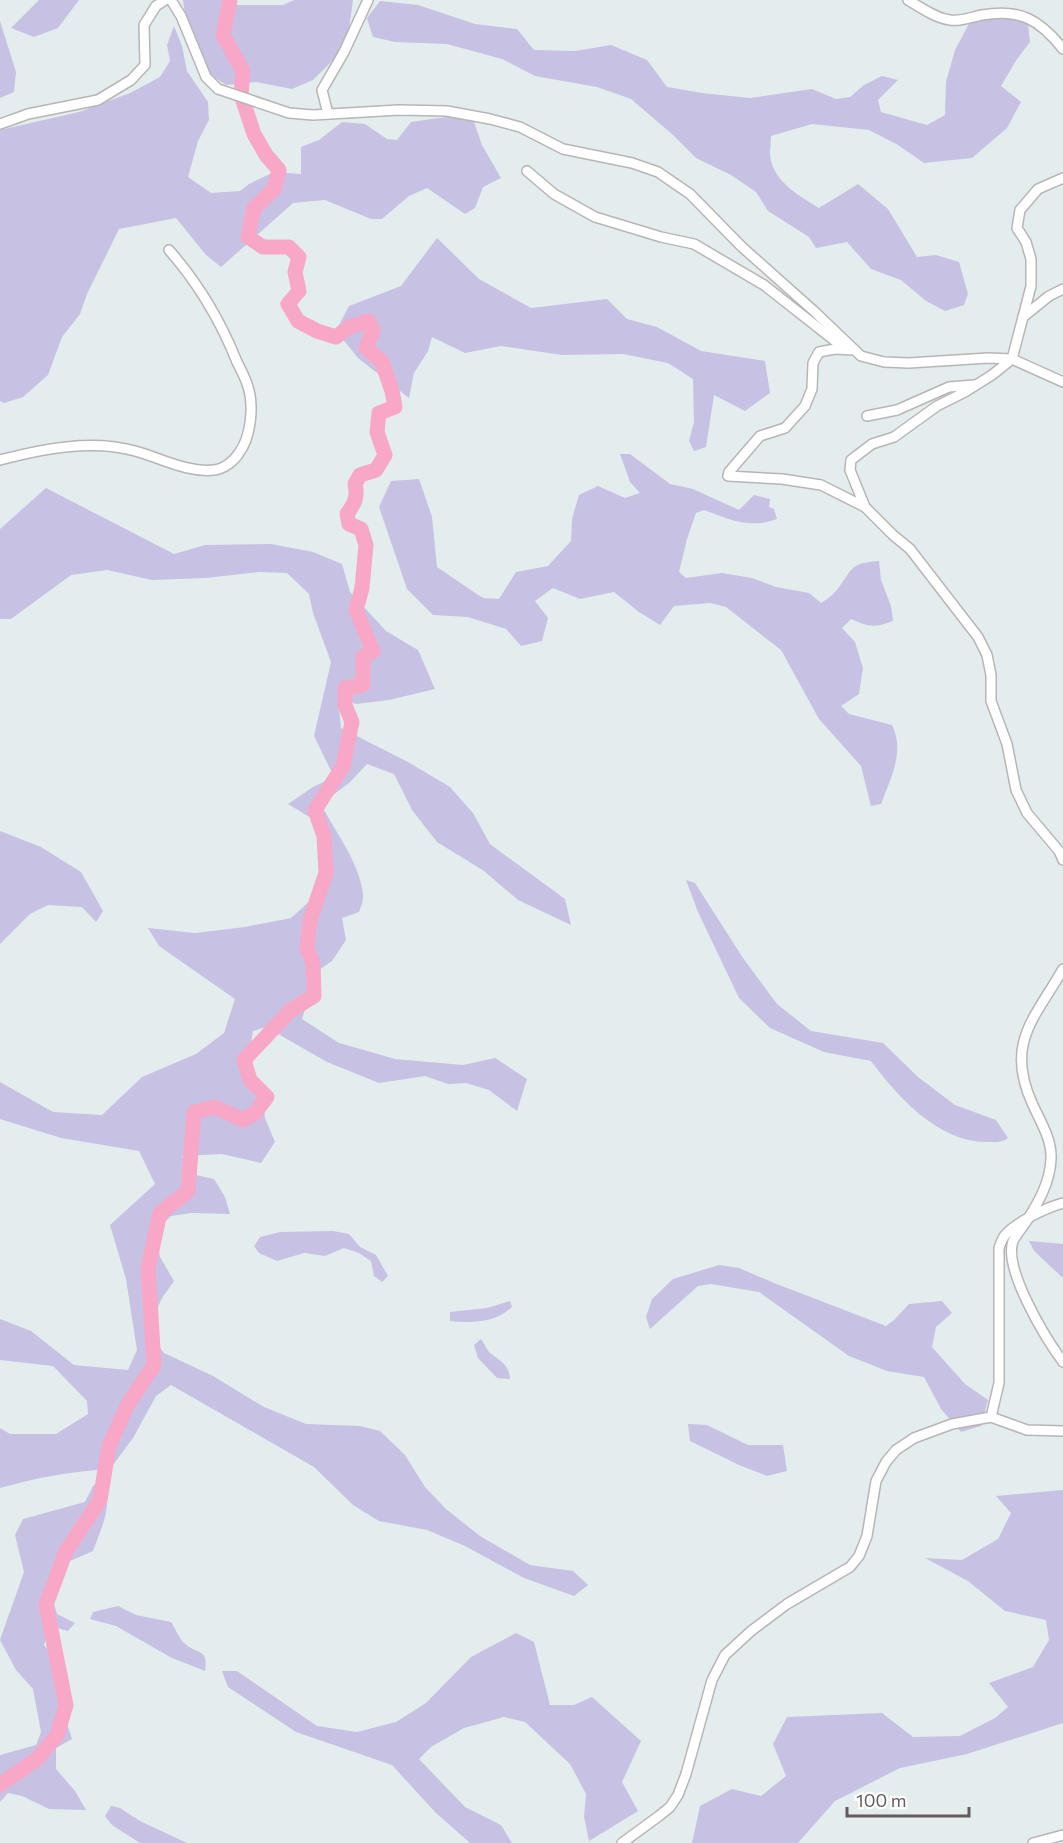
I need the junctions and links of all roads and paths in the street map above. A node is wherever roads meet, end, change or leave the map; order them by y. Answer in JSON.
{"nodes":[{"id":1,"x":165,"y":0,"type":"edge"},
{"id":2,"x":171,"y":0,"type":"edge"},
{"id":3,"x":368,"y":0,"type":"edge"},
{"id":4,"x":908,"y":0,"type":"edge"},
{"id":5,"x":1063,"y":49,"type":"edge"},
{"id":6,"x":328,"y":114,"type":"junction"},
{"id":7,"x":0,"y":124,"type":"edge"},
{"id":8,"x":527,"y":171,"type":"dead end"},
{"id":9,"x":1063,"y":178,"type":"edge"},
{"id":10,"x":169,"y":250,"type":"dead end"},
{"id":11,"x":1063,"y":289,"type":"edge"},
{"id":12,"x":1023,"y":318,"type":"junction"},
{"id":13,"x":849,"y":349,"type":"junction"},
{"id":14,"x":1012,"y":358,"type":"junction"},
{"id":15,"x":1063,"y":382,"type":"edge"},
{"id":16,"x":976,"y":385,"type":"junction"},
{"id":17,"x":867,"y":417,"type":"dead end"},
{"id":18,"x":0,"y":460,"type":"edge"},
{"id":19,"x":865,"y":507,"type":"junction"},
{"id":20,"x":1063,"y":860,"type":"edge"},
{"id":21,"x":1063,"y":969,"type":"edge"},
{"id":22,"x":1063,"y":1203,"type":"edge"},
{"id":23,"x":1027,"y":1220,"type":"junction"},
{"id":24,"x":1063,"y":1362,"type":"edge"},
{"id":25,"x":992,"y":1417,"type":"junction"},
{"id":26,"x":1063,"y":1431,"type":"edge"},
{"id":27,"x":1063,"y":1835,"type":"edge"},
{"id":28,"x":622,"y":1843,"type":"edge"},
{"id":29,"x":1033,"y":1843,"type":"edge"}],
"edges":[{"from":1,"to":7,"type":"street"},
{"from":2,"to":6,"type":"street"},
{"from":3,"to":6,"type":"street"},
{"from":4,"to":5,"type":"street"},
{"from":6,"to":13,"type":"street"},
{"from":8,"to":13,"type":"street"},
{"from":9,"to":12,"type":"street"},
{"from":10,"to":18,"type":"street"},
{"from":11,"to":12,"type":"street"},
{"from":12,"to":14,"type":"street"},
{"from":13,"to":14,"type":"street"},
{"from":13,"to":19,"type":"street"},
{"from":14,"to":15,"type":"street"},
{"from":14,"to":16,"type":"street"},
{"from":16,"to":17,"type":"street"},
{"from":16,"to":19,"type":"street"},
{"from":19,"to":20,"type":"street"},
{"from":21,"to":23,"type":"street"},
{"from":22,"to":23,"type":"street"},
{"from":23,"to":24,"type":"street"},
{"from":23,"to":25,"type":"street"},
{"from":25,"to":26,"type":"street"},
{"from":25,"to":28,"type":"street"},
{"from":27,"to":29,"type":"street"}]}
